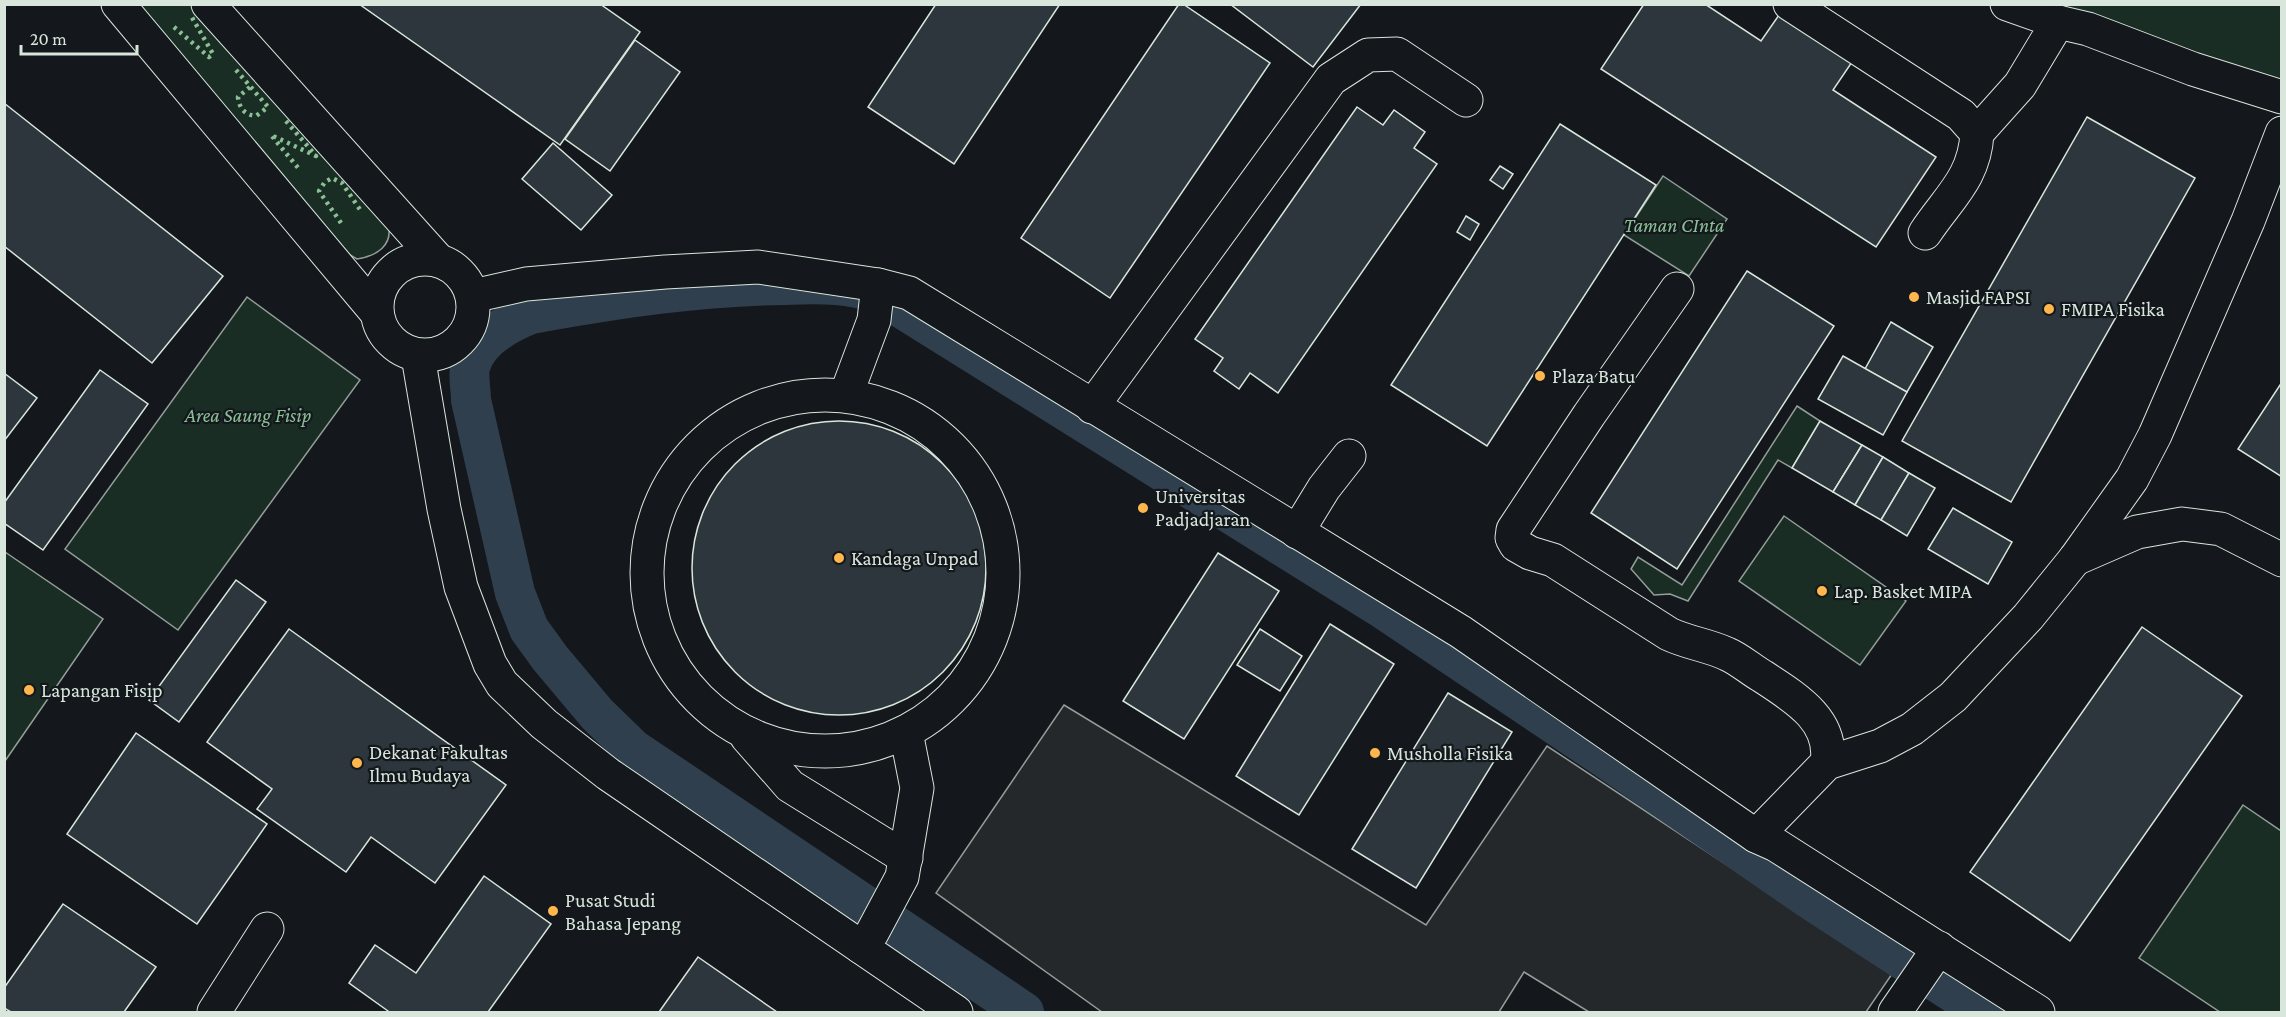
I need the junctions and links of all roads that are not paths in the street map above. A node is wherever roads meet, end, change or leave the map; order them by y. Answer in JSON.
{"nodes":[{"id":1,"x":118,"y":4,"type":"edge"},
{"id":2,"x":208,"y":4,"type":"edge"},
{"id":3,"x":1790,"y":4,"type":"edge"},
{"id":4,"x":2007,"y":4,"type":"edge"},
{"id":5,"x":2058,"y":22,"type":"junction"},
{"id":6,"x":2282,"y":97,"type":"edge"},
{"id":7,"x":1466,"y":100,"type":"dead end"},
{"id":8,"x":1977,"y":133,"type":"junction"},
{"id":9,"x":2282,"y":133,"type":"edge"},
{"id":10,"x":1925,"y":233,"type":"dead end"},
{"id":11,"x":438,"y":260,"type":"junction"},
{"id":12,"x":878,"y":285,"type":"junction"},
{"id":13,"x":1677,"y":289,"type":"dead end"},
{"id":14,"x":473,"y":296,"type":"junction"},
{"id":15,"x":376,"y":312,"type":"junction"},
{"id":16,"x":418,"y":356,"type":"junction"},
{"id":17,"x":846,"y":395,"type":"junction"},
{"id":18,"x":1092,"y":407,"type":"junction"},
{"id":19,"x":1349,"y":456,"type":"dead end"},
{"id":20,"x":1297,"y":532,"type":"junction"},
{"id":21,"x":2075,"y":559,"type":"junction"},
{"id":22,"x":2282,"y":560,"type":"edge"},
{"id":23,"x":906,"y":732,"type":"junction"},
{"id":24,"x":746,"y":735,"type":"junction"},
{"id":25,"x":1827,"y":764,"type":"junction"},
{"id":26,"x":1756,"y":836,"type":"junction"},
{"id":27,"x":904,"y":868,"type":"junction"},
{"id":28,"x":267,"y":929,"type":"dead end"},
{"id":29,"x":866,"y":940,"type":"junction"},
{"id":30,"x":1928,"y":965,"type":"junction"},
{"id":31,"x":214,"y":1012,"type":"edge"},
{"id":32,"x":956,"y":1012,"type":"edge"},
{"id":33,"x":1895,"y":1012,"type":"edge"},
{"id":34,"x":2038,"y":1012,"type":"edge"}],
"edges":[{"from":1,"to":15,"type":"lane"},
{"from":2,"to":11,"type":"lane"},
{"from":3,"to":8,"type":"lane"},
{"from":4,"to":5,"type":"lane"},
{"from":5,"to":6,"type":"lane"},
{"from":5,"to":8,"type":"lane"},
{"from":7,"to":18,"type":"lane"},
{"from":8,"to":10,"type":"lane"},
{"from":9,"to":21,"type":"lane"},
{"from":11,"to":14,"type":"lane"},
{"from":11,"to":15,"type":"lane"},
{"from":12,"to":14,"type":"lane"},
{"from":12,"to":17,"type":"lane"},
{"from":12,"to":18,"type":"lane"},
{"from":13,"to":25,"type":"lane"},
{"from":14,"to":16,"type":"lane"},
{"from":15,"to":16,"type":"lane"},
{"from":16,"to":29,"type":"lane"},
{"from":17,"to":23,"type":"lane"},
{"from":17,"to":24,"type":"lane"},
{"from":18,"to":20,"type":"lane"},
{"from":19,"to":20,"type":"lane"},
{"from":20,"to":26,"type":"lane"},
{"from":21,"to":22,"type":"lane"},
{"from":21,"to":25,"type":"lane"},
{"from":23,"to":24,"type":"lane"},
{"from":23,"to":27,"type":"lane"},
{"from":24,"to":27,"type":"lane"},
{"from":25,"to":26,"type":"lane"},
{"from":26,"to":30,"type":"lane"},
{"from":27,"to":29,"type":"lane"},
{"from":28,"to":31,"type":"lane"},
{"from":29,"to":32,"type":"lane"},
{"from":30,"to":33,"type":"lane"},
{"from":30,"to":34,"type":"lane"}]}
